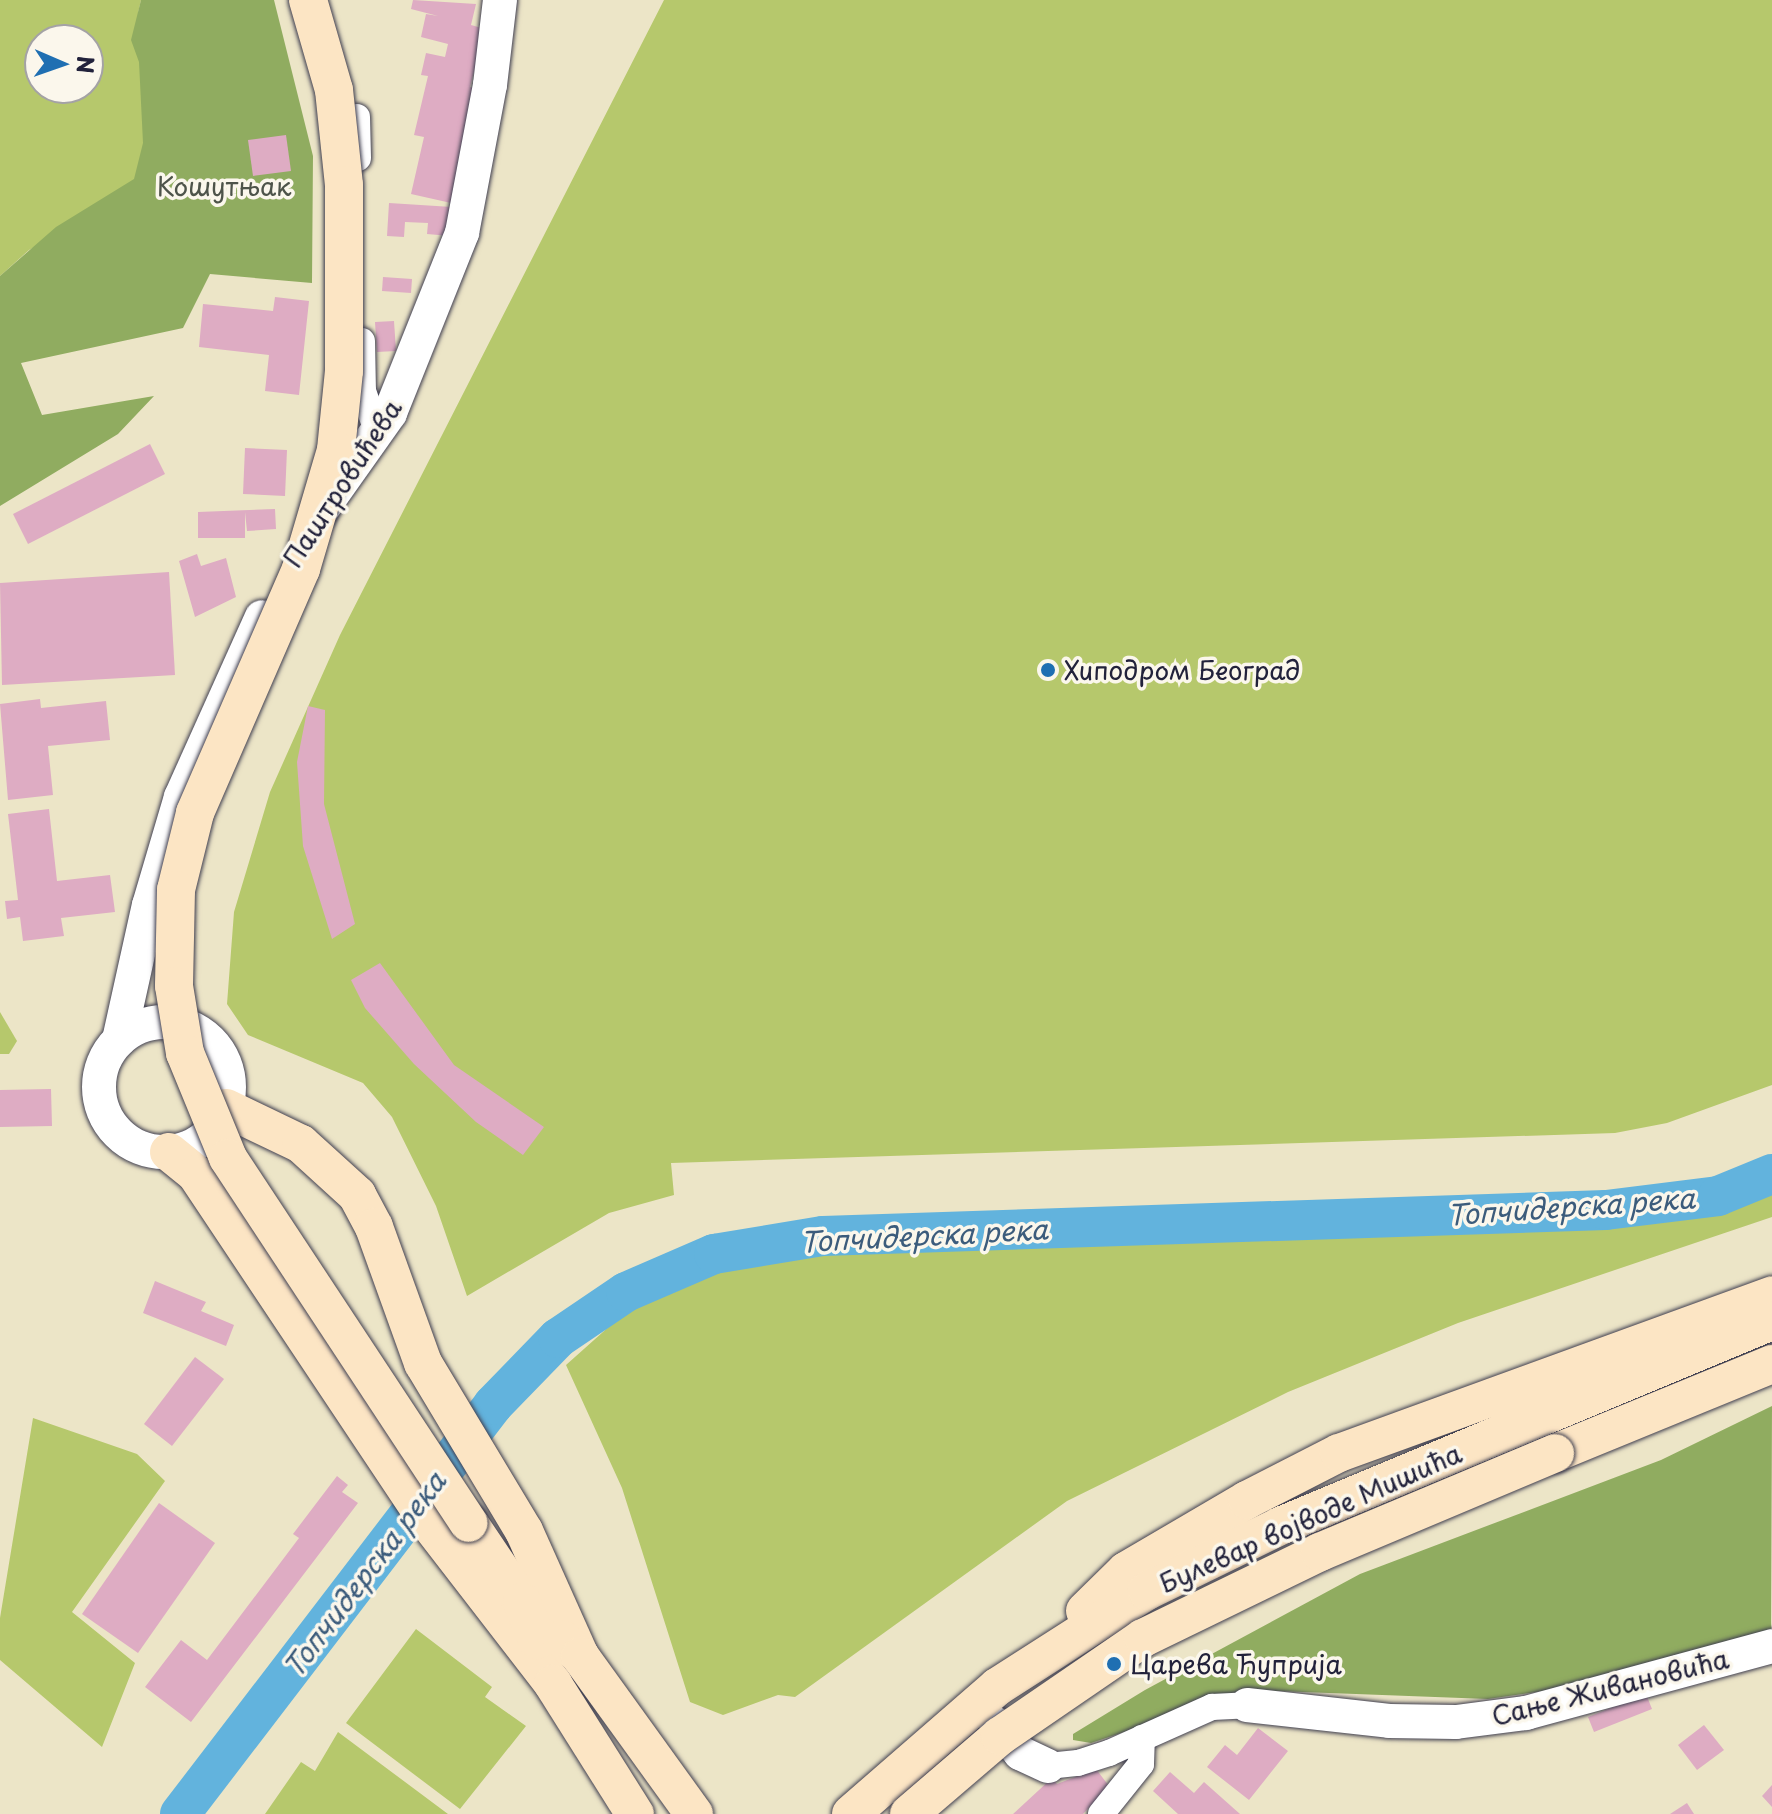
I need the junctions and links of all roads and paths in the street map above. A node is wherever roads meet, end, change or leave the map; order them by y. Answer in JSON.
{"nodes":[{"id":1,"x":308,"y":0,"type":"edge"},
{"id":2,"x":500,"y":0,"type":"edge"},
{"id":3,"x":357,"y":117,"type":"dead end"},
{"id":4,"x":377,"y":431,"type":"junction"},
{"id":5,"x":149,"y":905,"type":"junction"},
{"id":6,"x":184,"y":1025,"type":"junction"},
{"id":7,"x":119,"y":1040,"type":"junction"},
{"id":8,"x":226,"y":1108,"type":"junction"},
{"id":9,"x":169,"y":1152,"type":"junction"},
{"id":10,"x":1772,"y":1295,"type":"edge"},
{"id":11,"x":1772,"y":1321,"type":"edge"},
{"id":12,"x":1772,"y":1338,"type":"edge"},
{"id":13,"x":1772,"y":1364,"type":"edge"},
{"id":14,"x":522,"y":1602,"type":"junction"},
{"id":15,"x":1772,"y":1646,"type":"edge"},
{"id":16,"x":1052,"y":1649,"type":"junction"},
{"id":17,"x":580,"y":1656,"type":"junction"},
{"id":18,"x":553,"y":1684,"type":"junction"},
{"id":19,"x":1247,"y":1705,"type":"joint"},
{"id":20,"x":1010,"y":1713,"type":"junction"},
{"id":21,"x":1142,"y":1738,"type":"junction"},
{"id":22,"x":1048,"y":1766,"type":"joint"},
{"id":23,"x":695,"y":1812,"type":"edge"},
{"id":24,"x":858,"y":1812,"type":"edge"},
{"id":25,"x":635,"y":1814,"type":"edge"},
{"id":26,"x":909,"y":1814,"type":"edge"},
{"id":27,"x":1101,"y":1814,"type":"edge"}],
"edges":[{"from":1,"to":14,"type":"main road","bridge":true},
{"from":2,"to":4,"type":"street","name":"Паштровићева"},
{"from":3,"to":4,"type":"street"},
{"from":4,"to":5,"type":"street","name":"Паштровићева"},
{"from":5,"to":6,"type":"street","name":"Паштровићева"},
{"from":5,"to":7,"type":"street","name":"Паштровићева"},
{"from":6,"to":7,"type":"street"},
{"from":6,"to":8,"type":"street"},
{"from":7,"to":9,"type":"street"},
{"from":8,"to":9,"type":"street"},
{"from":8,"to":17,"type":"main road"},
{"from":9,"to":18,"type":"main road"},
{"from":10,"to":16,"type":"main road"},
{"from":11,"to":16,"type":"main road","name":"Булевар војводе Мишића"},
{"from":12,"to":20,"type":"main road"},
{"from":13,"to":26,"type":"main road","name":"Булевар војводе Мишића","bridge":true},
{"from":14,"to":17,"type":"main road"},
{"from":14,"to":18,"type":"main road"},
{"from":15,"to":19,"type":"street","name":"Сање Живановића"},
{"from":16,"to":24,"type":"main road","name":"Булевар војводе Мишића"},
{"from":17,"to":23,"type":"main road"},
{"from":18,"to":25,"type":"main road"},
{"from":19,"to":21,"type":"street","name":"Сање Живановића"},
{"from":20,"to":22,"type":"street","name":"Сање Живановића"},
{"from":20,"to":24,"type":"main road"},
{"from":21,"to":22,"type":"street","name":"Сање Живановића"},
{"from":21,"to":27,"type":"street"}]}
